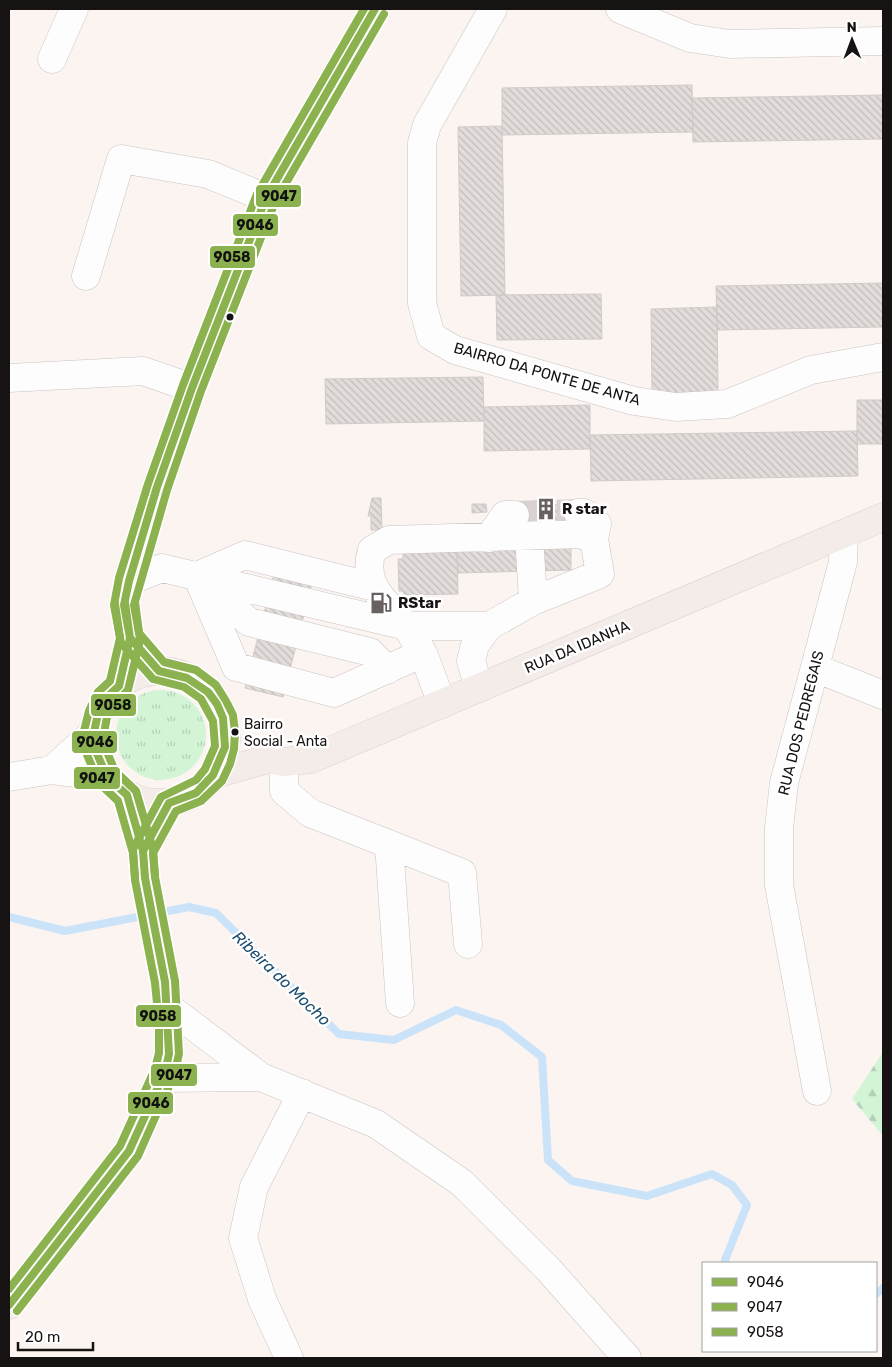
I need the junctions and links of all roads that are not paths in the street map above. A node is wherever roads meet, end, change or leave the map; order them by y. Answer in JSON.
{"nodes":[{"id":1,"x":74,"y":9,"type":"edge"},
{"id":2,"x":375,"y":9,"type":"edge"},
{"id":3,"x":493,"y":9,"type":"edge"},
{"id":4,"x":620,"y":9,"type":"edge"},
{"id":5,"x":883,"y":41,"type":"edge"},
{"id":6,"x":52,"y":59,"type":"dead end"},
{"id":7,"x":266,"y":198,"type":"junction"},
{"id":8,"x":86,"y":276,"type":"dead end"},
{"id":9,"x":883,"y":357,"type":"edge"},
{"id":10,"x":9,"y":378,"type":"edge"},
{"id":11,"x":192,"y":388,"type":"junction"},
{"id":12,"x":578,"y":513,"type":"tunnel mouth"},
{"id":13,"x":883,"y":517,"type":"edge"},
{"id":14,"x":522,"y":526,"type":"junction"},
{"id":15,"x":844,"y":534,"type":"junction"},
{"id":16,"x":594,"y":539,"type":"junction"},
{"id":17,"x":197,"y":576,"type":"junction"},
{"id":18,"x":129,"y":581,"type":"junction"},
{"id":19,"x":374,"y":587,"type":"junction"},
{"id":20,"x":534,"y":601,"type":"junction"},
{"id":21,"x":406,"y":626,"type":"junction"},
{"id":22,"x":489,"y":626,"type":"junction"},
{"id":23,"x":130,"y":638,"type":"junction"},
{"id":24,"x":423,"y":653,"type":"junction"},
{"id":25,"x":815,"y":668,"type":"junction"},
{"id":26,"x":387,"y":670,"type":"junction"},
{"id":27,"x":159,"y":671,"type":"junction"},
{"id":28,"x":119,"y":686,"type":"junction"},
{"id":29,"x":479,"y":688,"type":"junction"},
{"id":30,"x":883,"y":695,"type":"edge"},
{"id":31,"x":442,"y":704,"type":"junction"},
{"id":32,"x":225,"y":727,"type":"junction"},
{"id":33,"x":94,"y":732,"type":"junction"},
{"id":34,"x":276,"y":761,"type":"junction"},
{"id":35,"x":52,"y":770,"type":"junction"},
{"id":36,"x":214,"y":774,"type":"junction"},
{"id":37,"x":9,"y":777,"type":"edge"},
{"id":38,"x":117,"y":786,"type":"junction"},
{"id":39,"x":168,"y":803,"type":"junction"},
{"id":40,"x":389,"y":844,"type":"junction"},
{"id":41,"x":143,"y":851,"type":"junction"},
{"id":42,"x":468,"y":944,"type":"dead end"},
{"id":43,"x":400,"y":1003,"type":"dead end"},
{"id":44,"x":167,"y":1006,"type":"junction"},
{"id":45,"x":162,"y":1078,"type":"junction"},
{"id":46,"x":261,"y":1078,"type":"junction"},
{"id":47,"x":817,"y":1090,"type":"dead end"},
{"id":48,"x":302,"y":1093,"type":"junction"},
{"id":49,"x":9,"y":1305,"type":"edge"},
{"id":50,"x":289,"y":1358,"type":"edge"},
{"id":51,"x":626,"y":1358,"type":"edge"}],
"edges":[{"from":1,"to":6,"type":"street"},
{"from":2,"to":7,"type":"main road"},
{"from":3,"to":9,"type":"street","name":"BAIRRO DA PONTE DE ANTA"},
{"from":4,"to":5,"type":"street"},
{"from":7,"to":8,"type":"street"},
{"from":7,"to":11,"type":"main road"},
{"from":10,"to":11,"type":"street"},
{"from":11,"to":18,"type":"main road"},
{"from":12,"to":16,"type":"street"},
{"from":13,"to":15,"type":"main road","name":"RUA DA IDANHA"},
{"from":14,"to":16,"type":"street"},
{"from":14,"to":19,"type":"street"},
{"from":14,"to":20,"type":"street"},
{"from":15,"to":25,"type":"street","name":"RUA DOS PEDREGAIS"},
{"from":15,"to":29,"type":"main road","name":"RUA DA IDANHA"},
{"from":16,"to":20,"type":"street"},
{"from":17,"to":18,"type":"street"},
{"from":17,"to":19,"type":"street"},
{"from":17,"to":21,"type":"street"},
{"from":17,"to":26,"type":"street"},
{"from":17,"to":26,"type":"street"},
{"from":18,"to":23,"type":"main road"},
{"from":19,"to":21,"type":"street"},
{"from":20,"to":22,"type":"street"},
{"from":21,"to":22,"type":"street"},
{"from":21,"to":24,"type":"street"},
{"from":22,"to":29,"type":"street"},
{"from":23,"to":27,"type":"main road"},
{"from":23,"to":28,"type":"main road"},
{"from":24,"to":26,"type":"street"},
{"from":24,"to":31,"type":"street"},
{"from":25,"to":30,"type":"street"},
{"from":25,"to":47,"type":"street","name":"RUA DOS PEDREGAIS"},
{"from":27,"to":28,"type":"main road"},
{"from":27,"to":32,"type":"main road"},
{"from":28,"to":33,"type":"main road"},
{"from":29,"to":31,"type":"main road","name":"RUA DA IDANHA"},
{"from":31,"to":34,"type":"main road","name":"RUA DA IDANHA"},
{"from":32,"to":34,"type":"main road"},
{"from":32,"to":36,"type":"main road"},
{"from":33,"to":35,"type":"street"},
{"from":33,"to":38,"type":"main road"},
{"from":34,"to":36,"type":"main road","name":"RUA DA IDANHA"},
{"from":34,"to":40,"type":"street"},
{"from":35,"to":37,"type":"street"},
{"from":35,"to":38,"type":"street"},
{"from":36,"to":39,"type":"main road"},
{"from":38,"to":39,"type":"main road"},
{"from":38,"to":41,"type":"main road"},
{"from":39,"to":41,"type":"main road"},
{"from":40,"to":42,"type":"street"},
{"from":40,"to":43,"type":"street"},
{"from":41,"to":44,"type":"main road"},
{"from":44,"to":45,"type":"main road"},
{"from":44,"to":46,"type":"street"},
{"from":45,"to":46,"type":"street"},
{"from":45,"to":49,"type":"main road"},
{"from":46,"to":48,"type":"street"},
{"from":48,"to":50,"type":"street"},
{"from":48,"to":51,"type":"street"}]}
